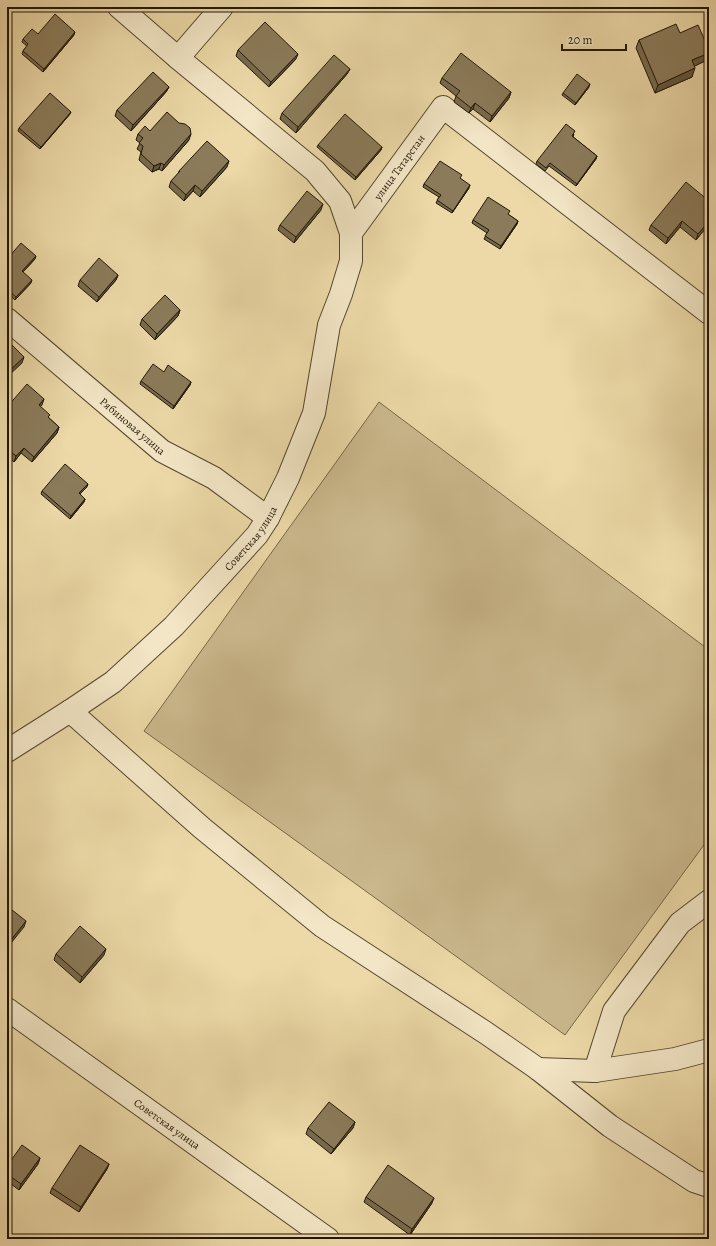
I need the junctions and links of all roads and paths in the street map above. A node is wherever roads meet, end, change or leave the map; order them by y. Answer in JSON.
{"nodes":[{"id":1,"x":120,"y":7,"type":"edge"},
{"id":2,"x":222,"y":7,"type":"edge"},
{"id":3,"x":178,"y":58,"type":"junction"},
{"id":4,"x":350,"y":233,"type":"junction"},
{"id":5,"x":709,"y":313,"type":"edge"},
{"id":6,"x":7,"y":319,"type":"edge"},
{"id":7,"x":268,"y":518,"type":"junction"},
{"id":8,"x":70,"y":711,"type":"junction"},
{"id":9,"x":7,"y":750,"type":"edge"},
{"id":10,"x":709,"y":901,"type":"edge"},
{"id":11,"x":7,"y":1008,"type":"edge"},
{"id":12,"x":709,"y":1050,"type":"edge"},
{"id":13,"x":538,"y":1069,"type":"junction"},
{"id":14,"x":595,"y":1071,"type":"junction"},
{"id":15,"x":709,"y":1186,"type":"edge"},
{"id":16,"x":328,"y":1239,"type":"edge"}],
"edges":[{"from":1,"to":3,"type":"street"},
{"from":2,"to":3,"type":"street"},
{"from":3,"to":4,"type":"street"},
{"from":4,"to":5,"type":"street","name":"улица Татарстан"},
{"from":4,"to":7,"type":"street","name":"Советская улица"},
{"from":6,"to":7,"type":"street","name":"Рябиновая улица"},
{"from":7,"to":8,"type":"street","name":"Советская улица"},
{"from":8,"to":9,"type":"street","name":"Советская улица"},
{"from":8,"to":13,"type":"street"},
{"from":10,"to":14,"type":"street"},
{"from":11,"to":16,"type":"street","name":"Советская улица"},
{"from":12,"to":14,"type":"street"},
{"from":13,"to":14,"type":"street"},
{"from":13,"to":15,"type":"street"}]}
